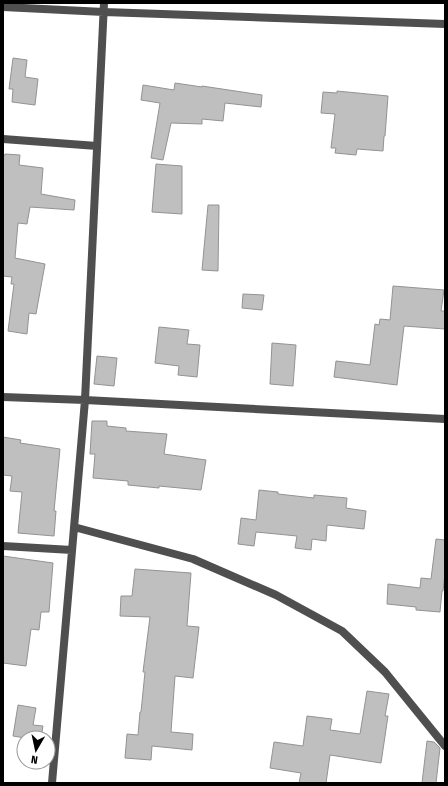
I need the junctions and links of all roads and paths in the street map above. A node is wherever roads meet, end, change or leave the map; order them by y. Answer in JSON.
{"nodes":[{"id":1,"x":104,"y":3,"type":"edge"},
{"id":2,"x":3,"y":7,"type":"edge"},
{"id":3,"x":104,"y":12,"type":"junction"},
{"id":4,"x":445,"y":24,"type":"edge"},
{"id":5,"x":3,"y":139,"type":"edge"},
{"id":6,"x":97,"y":146,"type":"junction"},
{"id":7,"x":3,"y":397,"type":"edge"},
{"id":8,"x":85,"y":400,"type":"junction"},
{"id":9,"x":445,"y":419,"type":"edge"},
{"id":10,"x":74,"y":527,"type":"junction"},
{"id":11,"x":3,"y":546,"type":"edge"},
{"id":12,"x":72,"y":550,"type":"junction"},
{"id":13,"x":445,"y":746,"type":"edge"},
{"id":14,"x":52,"y":783,"type":"edge"}],
"edges":[{"from":1,"to":3,"type":"street"},
{"from":2,"to":3,"type":"street"},
{"from":3,"to":4,"type":"street"},
{"from":3,"to":6,"type":"street"},
{"from":5,"to":6,"type":"street"},
{"from":6,"to":8,"type":"street"},
{"from":7,"to":8,"type":"street"},
{"from":8,"to":9,"type":"street"},
{"from":8,"to":10,"type":"street"},
{"from":10,"to":12,"type":"street"},
{"from":10,"to":13,"type":"street"},
{"from":11,"to":12,"type":"street"},
{"from":12,"to":14,"type":"street"}]}
